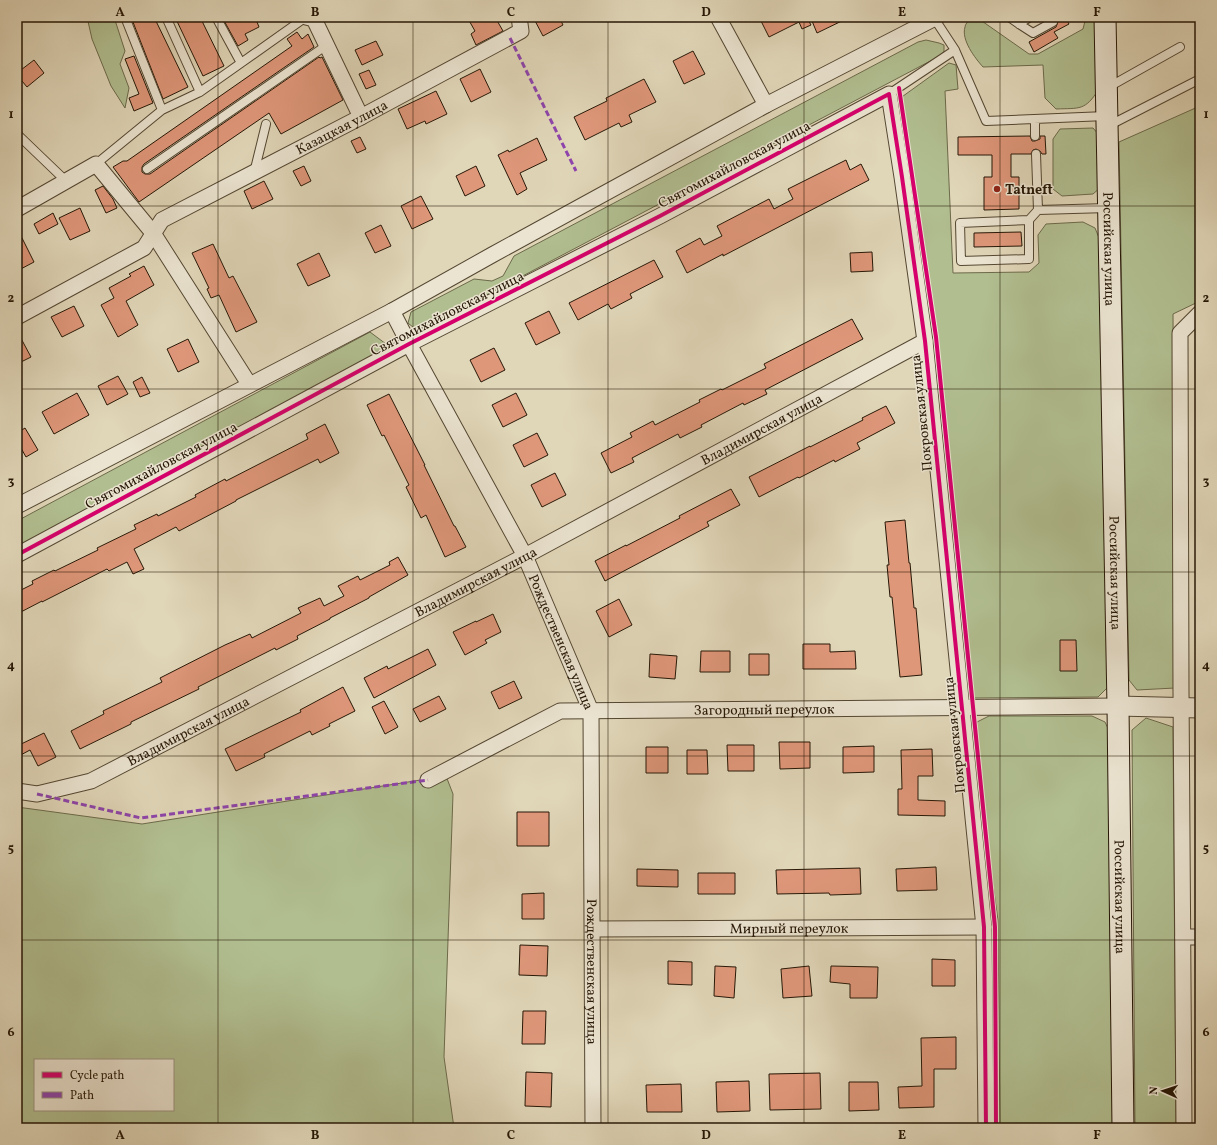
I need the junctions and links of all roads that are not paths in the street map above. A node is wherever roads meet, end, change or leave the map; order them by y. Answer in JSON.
{"nodes":[{"id":1,"x":125,"y":17,"type":"edge"},
{"id":2,"x":166,"y":17,"type":"edge"},
{"id":3,"x":216,"y":17,"type":"edge"},
{"id":4,"x":306,"y":17,"type":"edge"},
{"id":5,"x":519,"y":17,"type":"edge"},
{"id":6,"x":718,"y":17,"type":"edge"},
{"id":7,"x":935,"y":17,"type":"edge"},
{"id":8,"x":1009,"y":17,"type":"edge"},
{"id":9,"x":1030,"y":17,"type":"edge"},
{"id":10,"x":1050,"y":17,"type":"edge"},
{"id":11,"x":1105,"y":17,"type":"edge"},
{"id":12,"x":1019,"y":24,"type":"junction"},
{"id":13,"x":327,"y":46,"type":"junction"},
{"id":14,"x":1180,"y":47,"type":"dead end"},
{"id":15,"x":956,"y":50,"type":"junction"},
{"id":16,"x":241,"y":63,"type":"junction"},
{"id":17,"x":1200,"y":78,"type":"edge"},
{"id":18,"x":1106,"y":88,"type":"junction"},
{"id":19,"x":200,"y":92,"type":"junction"},
{"id":20,"x":889,"y":94,"type":"junction"},
{"id":21,"x":766,"y":105,"type":"junction"},
{"id":22,"x":162,"y":110,"type":"junction"},
{"id":23,"x":361,"y":117,"type":"junction"},
{"id":24,"x":1035,"y":119,"type":"junction"},
{"id":25,"x":1107,"y":121,"type":"junction"},
{"id":26,"x":266,"y":124,"type":"dead end"},
{"id":27,"x":17,"y":134,"type":"edge"},
{"id":28,"x":1035,"y":136,"type":"dead end"},
{"id":29,"x":1036,"y":154,"type":"dead end"},
{"id":30,"x":96,"y":164,"type":"junction"},
{"id":31,"x":147,"y":169,"type":"dead end"},
{"id":32,"x":254,"y":173,"type":"junction"},
{"id":33,"x":66,"y":181,"type":"junction"},
{"id":34,"x":1109,"y":208,"type":"junction"},
{"id":35,"x":17,"y":209,"type":"edge"},
{"id":36,"x":1038,"y":210,"type":"junction"},
{"id":37,"x":1029,"y":220,"type":"junction"},
{"id":38,"x":153,"y":234,"type":"junction"},
{"id":39,"x":392,"y":310,"type":"junction"},
{"id":40,"x":1200,"y":313,"type":"edge"},
{"id":41,"x":17,"y":317,"type":"edge"},
{"id":42,"x":925,"y":341,"type":"junction"},
{"id":43,"x":409,"y":344,"type":"junction"},
{"id":44,"x":249,"y":384,"type":"junction"},
{"id":45,"x":17,"y":506,"type":"edge"},
{"id":46,"x":17,"y":555,"type":"edge"},
{"id":47,"x":525,"y":556,"type":"junction"},
{"id":48,"x":1118,"y":706,"type":"junction"},
{"id":49,"x":962,"y":707,"type":"junction"},
{"id":50,"x":1181,"y":708,"type":"junction"},
{"id":51,"x":1200,"y":708,"type":"edge"},
{"id":52,"x":590,"y":710,"type":"junction"},
{"id":53,"x":428,"y":780,"type":"dead end"},
{"id":54,"x":17,"y":791,"type":"edge"},
{"id":55,"x":984,"y":927,"type":"junction"},
{"id":56,"x":593,"y":929,"type":"junction"},
{"id":57,"x":1183,"y":937,"type":"junction"},
{"id":58,"x":1200,"y":937,"type":"edge"},
{"id":59,"x":594,"y":1128,"type":"edge"},
{"id":60,"x":986,"y":1128,"type":"edge"},
{"id":61,"x":1123,"y":1128,"type":"edge"},
{"id":62,"x":1184,"y":1128,"type":"edge"}],
"edges":[{"from":1,"to":22,"type":"lane"},
{"from":2,"to":19,"type":"lane"},
{"from":3,"to":16,"type":"lane"},
{"from":4,"to":13,"type":"street"},
{"from":4,"to":16,"type":"lane"},
{"from":5,"to":23,"type":"street","name":"Казацкая улица"},
{"from":6,"to":21,"type":"street"},
{"from":7,"to":15,"type":"lane"},
{"from":7,"to":21,"type":"street","name":"Святомихайловская улица"},
{"from":8,"to":12,"type":"lane"},
{"from":9,"to":12,"type":"lane"},
{"from":10,"to":12,"type":"lane"},
{"from":11,"to":18,"type":"main road","name":"Российская улица"},
{"from":13,"to":23,"type":"street"},
{"from":13,"to":31,"type":"lane"},
{"from":14,"to":18,"type":"lane"},
{"from":15,"to":20,"type":"lane"},
{"from":15,"to":24,"type":"lane"},
{"from":16,"to":19,"type":"lane"},
{"from":17,"to":25,"type":"lane"},
{"from":18,"to":25,"type":"main road","name":"Российская улица"},
{"from":19,"to":22,"type":"lane"},
{"from":20,"to":42,"type":"street","name":"Покровская улица"},
{"from":20,"to":43,"type":"street","name":"Святомихайловская улица"},
{"from":21,"to":39,"type":"street","name":"Святомихайловская улица"},
{"from":22,"to":30,"type":"lane"},
{"from":23,"to":32,"type":"street","name":"Казацкая улица"},
{"from":24,"to":25,"type":"lane"},
{"from":24,"to":28,"type":"lane"},
{"from":25,"to":34,"type":"main road","name":"Российская улица"},
{"from":26,"to":32,"type":"lane"},
{"from":27,"to":33,"type":"lane"},
{"from":29,"to":36,"type":"lane"},
{"from":30,"to":33,"type":"street"},
{"from":30,"to":38,"type":"street"},
{"from":32,"to":38,"type":"street","name":"Казацкая улица"},
{"from":33,"to":35,"type":"street"},
{"from":34,"to":36,"type":"lane"},
{"from":34,"to":48,"type":"main road","name":"Российская улица"},
{"from":36,"to":37,"type":"lane"},
{"from":37,"to":37,"type":"lane"},
{"from":38,"to":41,"type":"street","name":"Казацкая улица"},
{"from":38,"to":44,"type":"street"},
{"from":39,"to":43,"type":"street","name":"Рождественская улица"},
{"from":39,"to":44,"type":"street","name":"Святомихайловская улица"},
{"from":40,"to":50,"type":"street"},
{"from":42,"to":47,"type":"street","name":"Владимирская улица"},
{"from":42,"to":49,"type":"street","name":"Покровская улица"},
{"from":43,"to":46,"type":"street","name":"Святомихайловская улица"},
{"from":43,"to":47,"type":"street","name":"Рождественская улица"},
{"from":44,"to":45,"type":"street","name":"Святомихайловская улица"},
{"from":47,"to":52,"type":"street","name":"Рождественская улица"},
{"from":47,"to":54,"type":"street","name":"Владимирская улица"},
{"from":48,"to":49,"type":"street","name":"Загородный переулок"},
{"from":48,"to":50,"type":"street"},
{"from":48,"to":61,"type":"main road","name":"Российская улица"},
{"from":49,"to":52,"type":"street","name":"Загородный переулок"},
{"from":49,"to":55,"type":"street","name":"Покровская улица"},
{"from":50,"to":51,"type":"street"},
{"from":50,"to":57,"type":"street"},
{"from":52,"to":53,"type":"street","name":"Загородный переулок"},
{"from":52,"to":56,"type":"street","name":"Рождественская улица"},
{"from":55,"to":56,"type":"street","name":"Мирный переулок"},
{"from":55,"to":60,"type":"street","name":"Покровская улица"},
{"from":56,"to":59,"type":"street","name":"Рождественская улица"},
{"from":57,"to":58,"type":"street"},
{"from":57,"to":62,"type":"street"}]}
